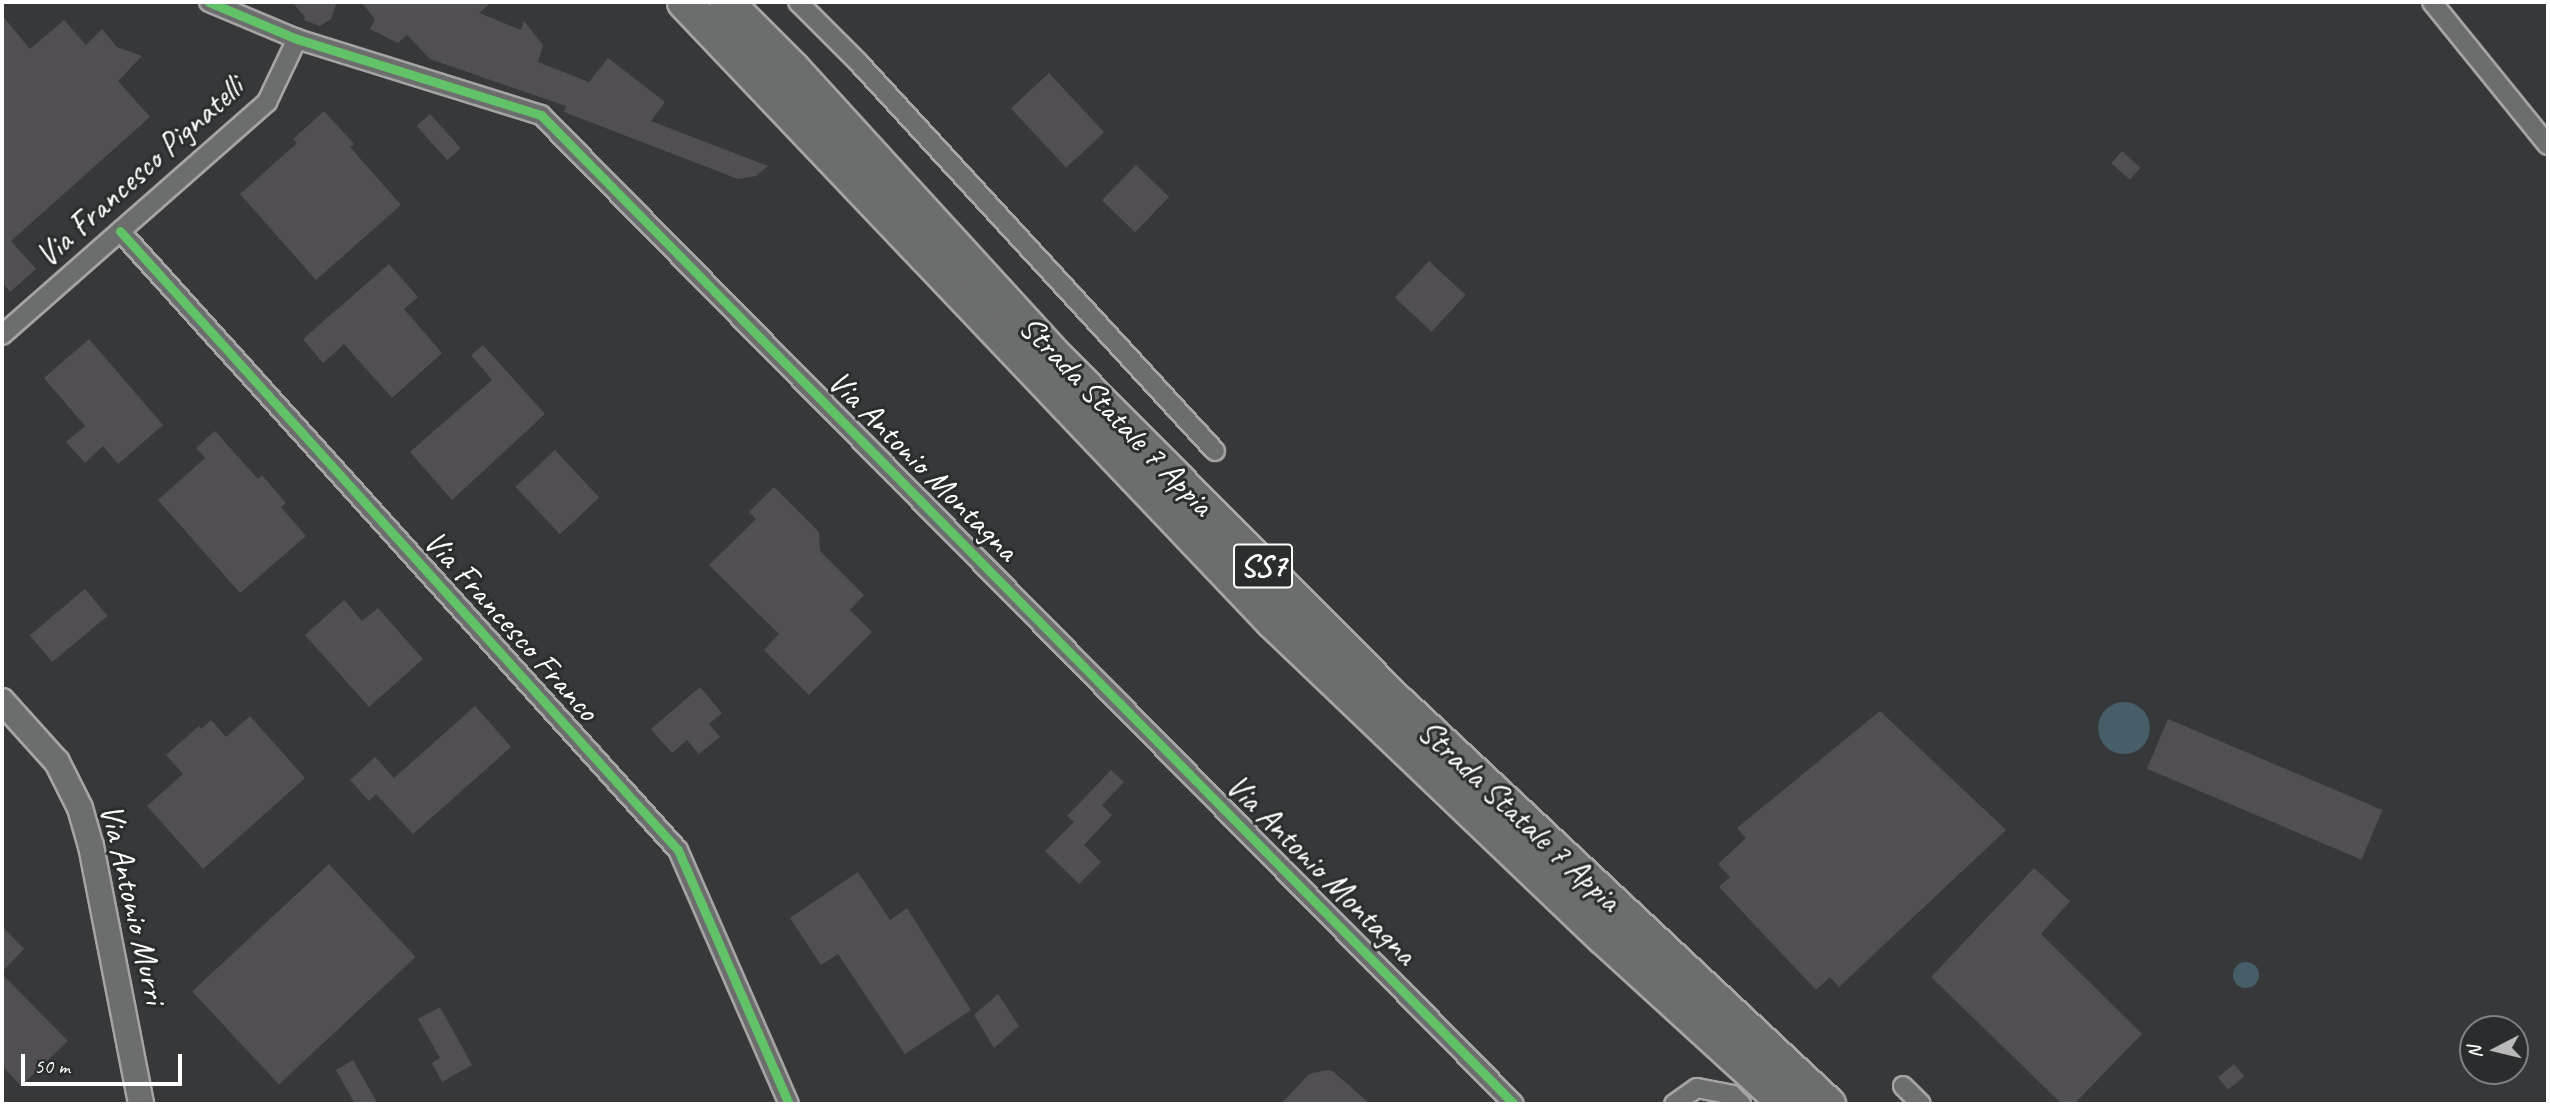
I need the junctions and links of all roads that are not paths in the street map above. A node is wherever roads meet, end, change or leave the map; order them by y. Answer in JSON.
{"nodes":[{"id":1,"x":209,"y":2,"type":"edge"},
{"id":2,"x":684,"y":2,"type":"edge"},
{"id":3,"x":726,"y":2,"type":"edge"},
{"id":4,"x":798,"y":2,"type":"edge"},
{"id":5,"x":2432,"y":2,"type":"edge"},
{"id":6,"x":297,"y":39,"type":"junction"},
{"id":7,"x":2548,"y":145,"type":"edge"},
{"id":8,"x":120,"y":231,"type":"junction"},
{"id":9,"x":2,"y":335,"type":"edge"},
{"id":10,"x":1215,"y":452,"type":"dead end"},
{"id":11,"x":2,"y":701,"type":"edge"},
{"id":12,"x":1903,"y":1086,"type":"dead end"},
{"id":13,"x":141,"y":1104,"type":"edge"},
{"id":14,"x":789,"y":1104,"type":"edge"},
{"id":15,"x":1514,"y":1104,"type":"edge"},
{"id":16,"x":1674,"y":1104,"type":"edge"},
{"id":17,"x":1741,"y":1104,"type":"edge"},
{"id":18,"x":1786,"y":1104,"type":"edge"},
{"id":19,"x":1828,"y":1104,"type":"edge"},
{"id":20,"x":1921,"y":1104,"type":"edge"}],
"edges":[{"from":1,"to":6,"type":"street","name":"Via Antonio Montagna"},
{"from":2,"to":18,"type":"highway","name":"Strada Statale 7 Appia","number":"SS7"},
{"from":3,"to":19,"type":"highway","name":"Strada Statale 7 Appia","number":"SS7"},
{"from":4,"to":10,"type":"street"},
{"from":5,"to":7,"type":"street"},
{"from":6,"to":8,"type":"street","name":"Via Francesco Pignatelli"},
{"from":6,"to":15,"type":"street","name":"Via Antonio Montagna"},
{"from":8,"to":9,"type":"street","name":"Via Francesco Pignatelli"},
{"from":8,"to":14,"type":"street","name":"Via Francesco Franco"},
{"from":11,"to":13,"type":"street","name":"Via Antonio Murri"},
{"from":12,"to":20,"type":"street"},
{"from":16,"to":17,"type":"street"}]}
